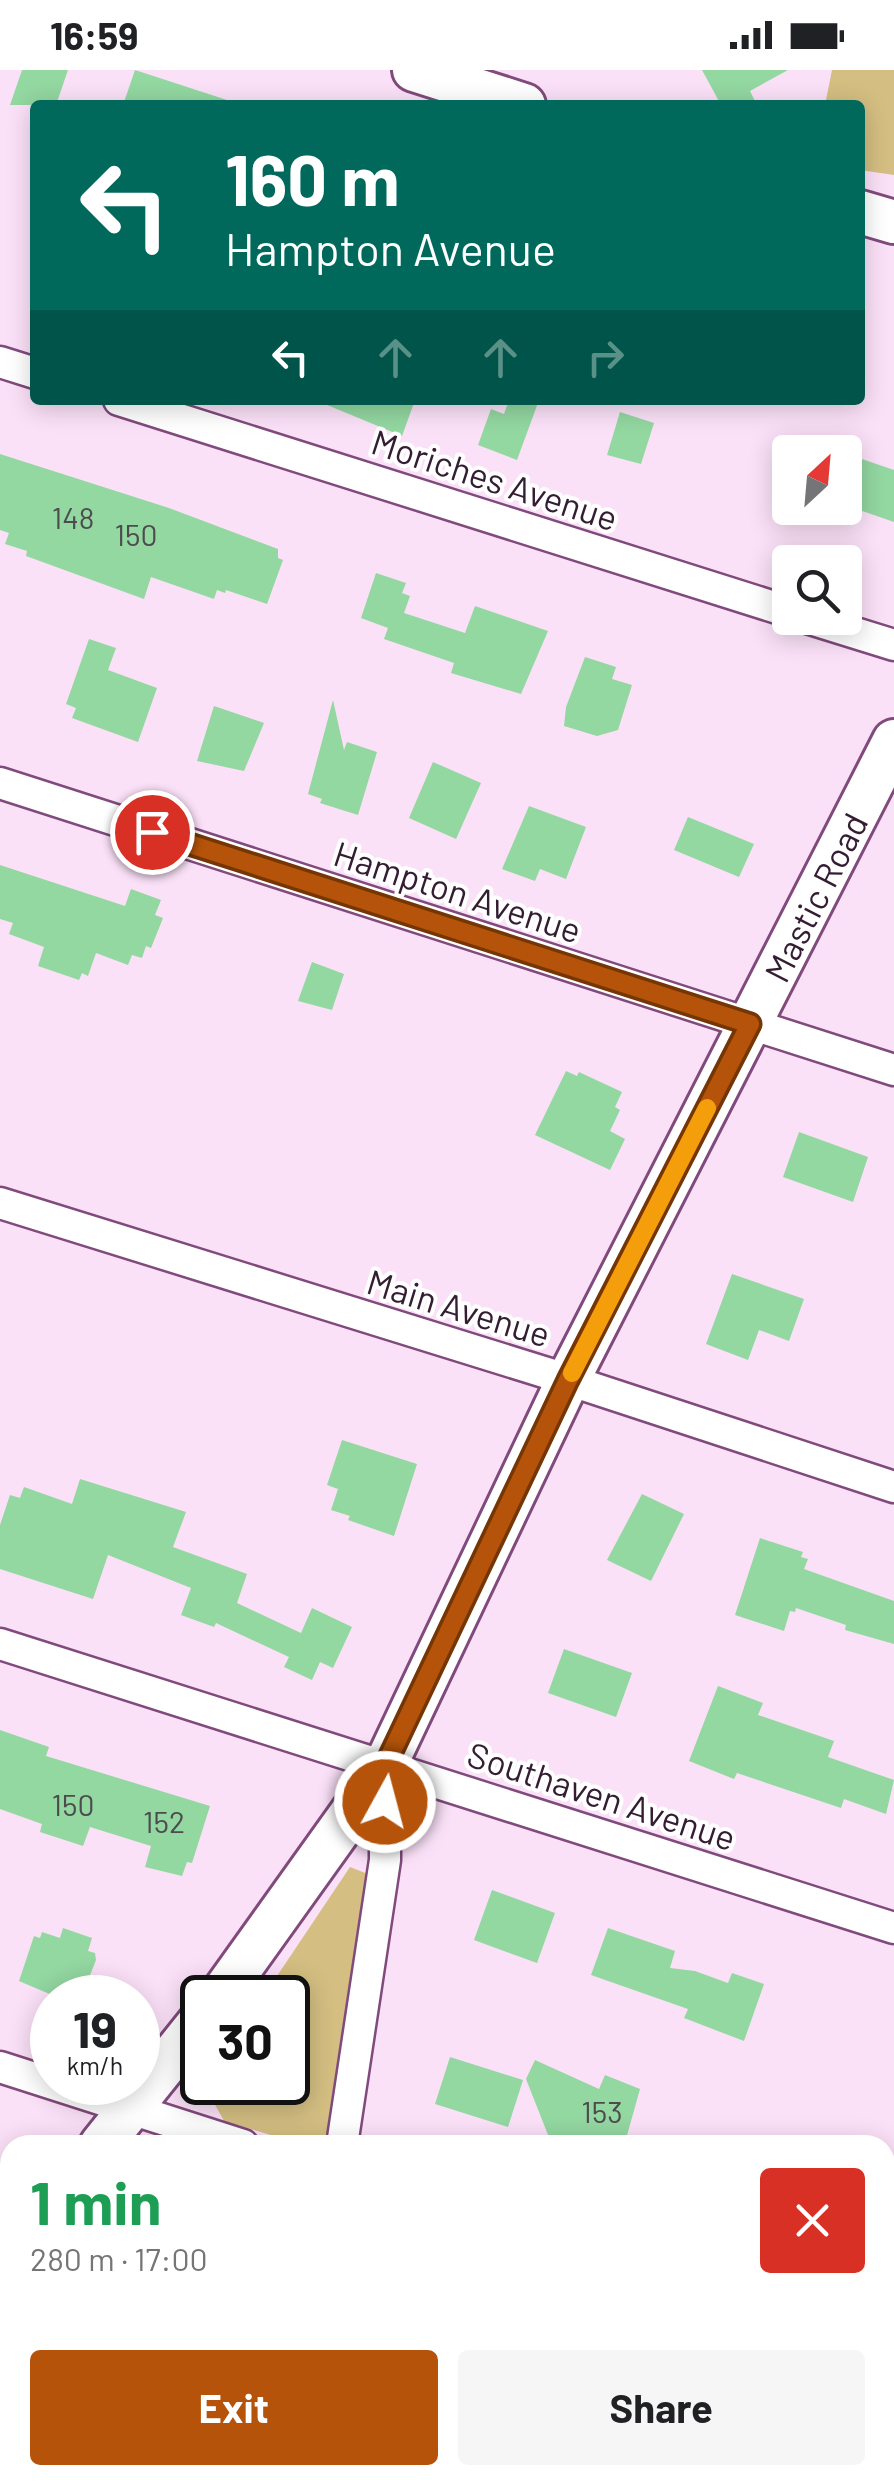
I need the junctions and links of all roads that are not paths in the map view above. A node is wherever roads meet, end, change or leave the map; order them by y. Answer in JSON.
{"nodes":[{"id":1,"x":414,"y":70,"type":"edge"},
{"id":2,"x":508,"y":100,"type":"edge"},
{"id":3,"x":865,"y":213,"type":"edge"},
{"id":4,"x":894,"y":222,"type":"edge"},
{"id":5,"x":0,"y":362,"type":"edge"},
{"id":6,"x":30,"y":372,"type":"edge"},
{"id":7,"x":135,"y":405,"type":"edge"},
{"id":8,"x":772,"y":606,"type":"edge"},
{"id":9,"x":862,"y":635,"type":"edge"},
{"id":10,"x":894,"y":645,"type":"edge"},
{"id":11,"x":894,"y":741,"type":"edge"},
{"id":12,"x":0,"y":783,"type":"edge"},
{"id":13,"x":750,"y":1024,"type":"junction"},
{"id":14,"x":894,"y":1070,"type":"edge"},
{"id":15,"x":0,"y":1204,"type":"edge"},
{"id":16,"x":568,"y":1380,"type":"junction"},
{"id":17,"x":894,"y":1487,"type":"edge"},
{"id":18,"x":0,"y":1644,"type":"edge"},
{"id":19,"x":385,"y":1766,"type":"junction"},
{"id":20,"x":894,"y":1928,"type":"edge"},
{"id":21,"x":235,"y":1975,"type":"edge"},
{"id":22,"x":180,"y":2046,"type":"edge"},
{"id":23,"x":0,"y":2067,"type":"edge"},
{"id":24,"x":132,"y":2108,"type":"junction"},
{"id":25,"x":109,"y":2135,"type":"edge"},
{"id":26,"x":214,"y":2135,"type":"edge"},
{"id":27,"x":344,"y":2135,"type":"edge"}],
"edges":[{"from":1,"to":2,"type":"main road"},
{"from":3,"to":4,"type":"main road"},
{"from":5,"to":6,"type":"street"},
{"from":7,"to":8,"type":"street","name":"Moriches Avenue"},
{"from":9,"to":10,"type":"street"},
{"from":11,"to":13,"type":"main road","name":"Mastic Road"},
{"from":12,"to":13,"type":"street","name":"Hampton Avenue"},
{"from":13,"to":14,"type":"street","name":"Hampton Avenue"},
{"from":13,"to":16,"type":"main road","name":"Mastic Road"},
{"from":15,"to":16,"type":"street","name":"Main Avenue"},
{"from":16,"to":17,"type":"street","name":"Main Avenue"},
{"from":16,"to":19,"type":"main road","name":"Mastic Road"},
{"from":18,"to":19,"type":"street","name":"Southaven Avenue"},
{"from":19,"to":20,"type":"street","name":"Southaven Avenue"},
{"from":19,"to":21,"type":"main road","name":"Mastic Road"},
{"from":19,"to":27,"type":"street"},
{"from":22,"to":24,"type":"main road"},
{"from":23,"to":24,"type":"street"},
{"from":24,"to":25,"type":"main road"},
{"from":24,"to":26,"type":"street"}]}
